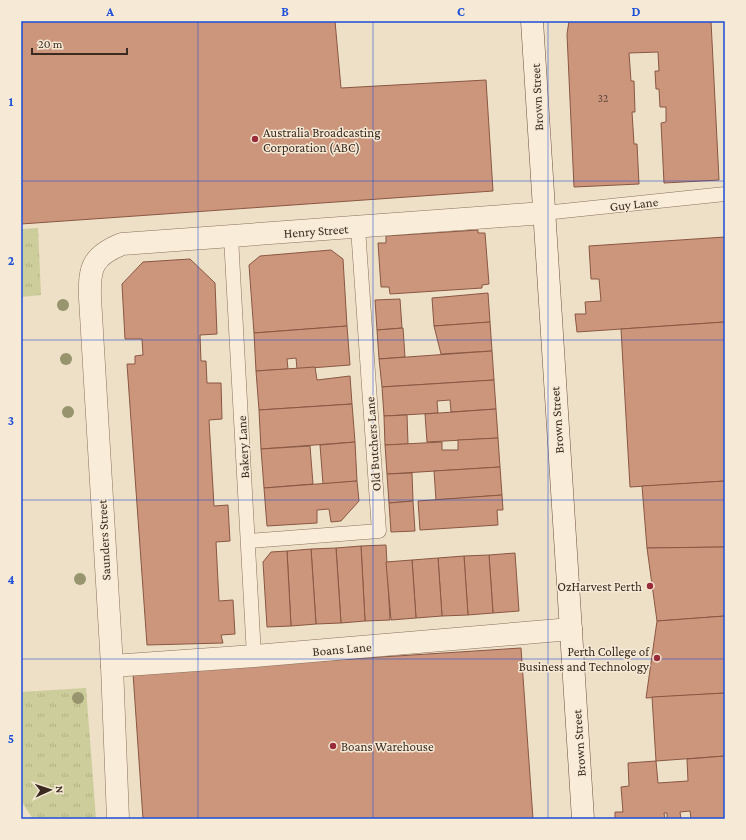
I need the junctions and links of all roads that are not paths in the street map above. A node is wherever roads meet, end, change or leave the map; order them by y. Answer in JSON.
{"nodes":[{"id":1,"x":532,"y":21,"type":"edge"},
{"id":2,"x":725,"y":194,"type":"edge"},
{"id":3,"x":544,"y":213,"type":"junction"},
{"id":4,"x":358,"y":228,"type":"junction"},
{"id":5,"x":231,"y":237,"type":"junction"},
{"id":6,"x":95,"y":263,"type":"joint"},
{"id":7,"x":249,"y":541,"type":"junction"},
{"id":8,"x":571,"y":629,"type":"junction"},
{"id":9,"x":254,"y":656,"type":"junction"},
{"id":10,"x":112,"y":666,"type":"junction"},
{"id":11,"x":118,"y":819,"type":"edge"},
{"id":12,"x":583,"y":819,"type":"edge"}],
"edges":[{"from":1,"to":3,"type":"street","name":"Brown Street"},
{"from":2,"to":3,"type":"lane","name":"Guy Lane"},
{"from":3,"to":4,"type":"street","name":"Henry Street"},
{"from":3,"to":8,"type":"street","name":"Brown Street"},
{"from":4,"to":5,"type":"street","name":"Henry Street"},
{"from":4,"to":7,"type":"lane","name":"Old Butchers Lane"},
{"from":5,"to":6,"type":"street","name":"Henry Street"},
{"from":5,"to":7,"type":"lane","name":"Bakery Lane"},
{"from":6,"to":10,"type":"street","name":"Saunders Street"},
{"from":7,"to":9,"type":"lane","name":"Bakery Lane"},
{"from":8,"to":9,"type":"street","name":"Boans Lane"},
{"from":8,"to":12,"type":"street","name":"Brown Street"},
{"from":9,"to":10,"type":"street","name":"Boans Lane"},
{"from":10,"to":11,"type":"street","name":"Saunders Street"}]}
